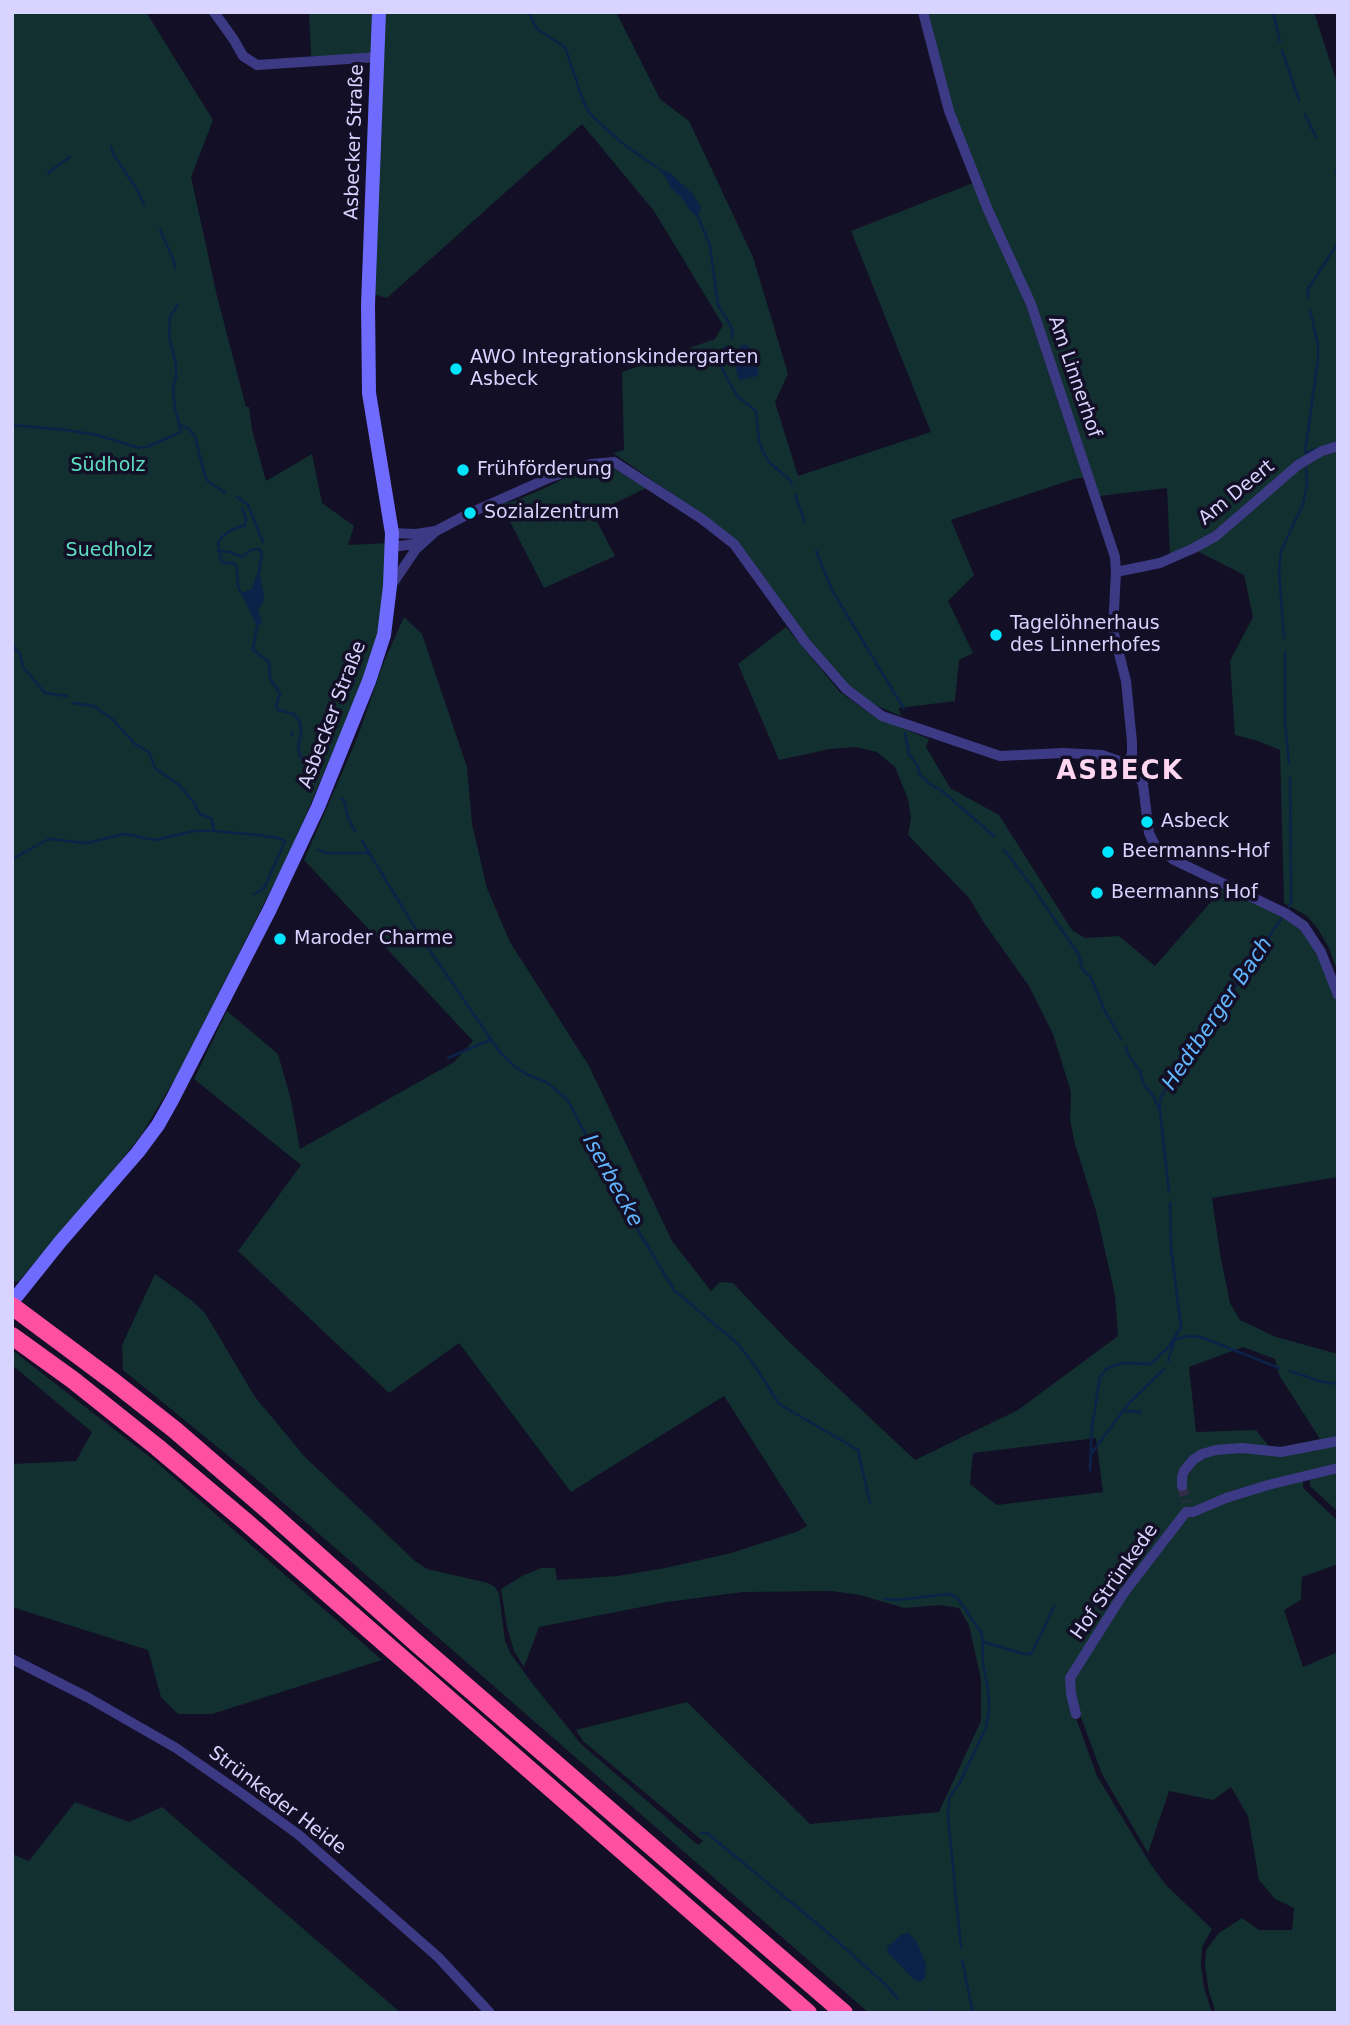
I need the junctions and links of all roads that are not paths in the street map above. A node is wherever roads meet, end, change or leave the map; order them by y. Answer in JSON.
{"nodes":[{"id":1,"x":214,"y":12,"type":"edge"},
{"id":2,"x":379,"y":12,"type":"edge"},
{"id":3,"x":923,"y":12,"type":"edge"},
{"id":4,"x":378,"y":57,"type":"junction"},
{"id":5,"x":1338,"y":446,"type":"edge"},
{"id":6,"x":436,"y":531,"type":"junction"},
{"id":7,"x":392,"y":540,"type":"junction"},
{"id":8,"x":422,"y":543,"type":"junction"},
{"id":9,"x":1116,"y":572,"type":"junction"},
{"id":10,"x":390,"y":586,"type":"junction"},
{"id":11,"x":1127,"y":764,"type":"junction"},
{"id":12,"x":1338,"y":995,"type":"edge"},
{"id":13,"x":15,"y":1306,"type":"edge"},
{"id":14,"x":12,"y":1336,"type":"edge"},
{"id":15,"x":1338,"y":1441,"type":"edge"},
{"id":16,"x":1338,"y":1468,"type":"edge"},
{"id":17,"x":1182,"y":1486,"type":"tunnel mouth"},
{"id":18,"x":12,"y":1659,"type":"edge"},
{"id":19,"x":1076,"y":1714,"type":"dead end"},
{"id":20,"x":490,"y":2013,"type":"edge"},
{"id":21,"x":808,"y":2013,"type":"edge"},
{"id":22,"x":844,"y":2013,"type":"edge"}],
"edges":[{"from":1,"to":4,"type":"street"},
{"from":2,"to":4,"type":"main road","name":"Asbecker Straße"},
{"from":3,"to":9,"type":"street","name":"Am Linnerhof"},
{"from":4,"to":7,"type":"main road","name":"Asbecker Straße"},
{"from":5,"to":9,"type":"street","name":"Am Deert"},
{"from":6,"to":7,"type":"street"},
{"from":6,"to":8,"type":"street"},
{"from":6,"to":11,"type":"street"},
{"from":7,"to":8,"type":"street"},
{"from":7,"to":10,"type":"main road","name":"Asbecker Straße"},
{"from":8,"to":10,"type":"street"},
{"from":9,"to":11,"type":"street","name":"Am Linnerhof"},
{"from":10,"to":13,"type":"main road","name":"Asbecker Straße"},
{"from":11,"to":12,"type":"street"},
{"from":13,"to":22,"type":"highway"},
{"from":14,"to":21,"type":"highway"},
{"from":15,"to":17,"type":"street"},
{"from":16,"to":19,"type":"street","name":"Hof Strünkede"},
{"from":18,"to":20,"type":"street","name":"Strünkeder Heide"}]}
